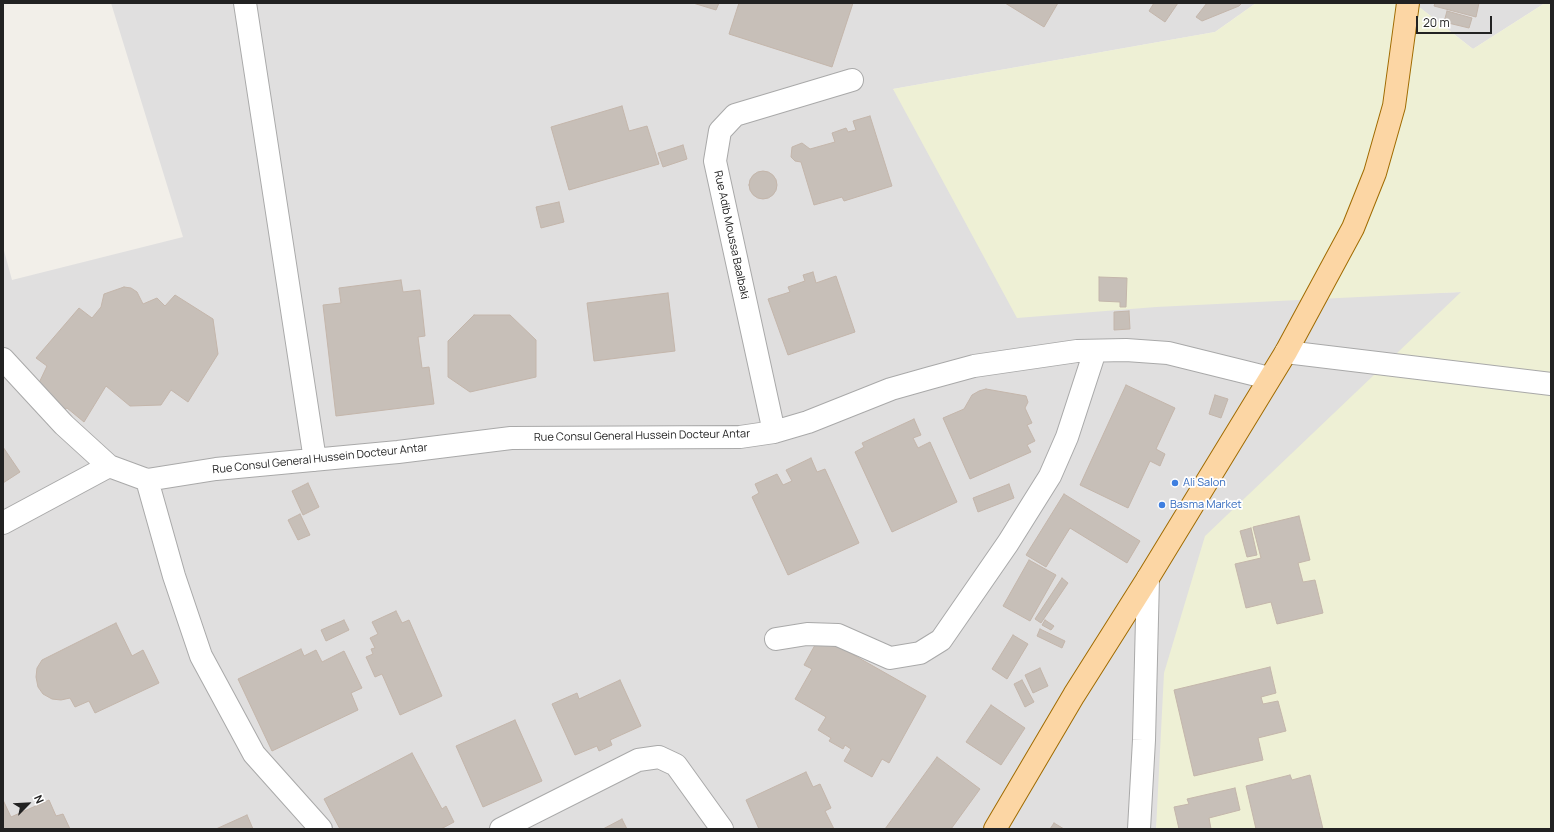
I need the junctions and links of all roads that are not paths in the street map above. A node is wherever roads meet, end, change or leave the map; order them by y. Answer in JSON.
{"nodes":[{"id":1,"x":245,"y":3,"type":"edge"},
{"id":2,"x":1408,"y":3,"type":"edge"},
{"id":3,"x":852,"y":80,"type":"dead end"},
{"id":4,"x":1095,"y":351,"type":"junction"},
{"id":5,"x":1286,"y":352,"type":"junction"},
{"id":6,"x":3,"y":360,"type":"edge"},
{"id":7,"x":1269,"y":378,"type":"junction"},
{"id":8,"x":1551,"y":384,"type":"edge"},
{"id":9,"x":774,"y":432,"type":"junction"},
{"id":10,"x":315,"y":460,"type":"junction"},
{"id":11,"x":109,"y":466,"type":"junction"},
{"id":12,"x":147,"y":480,"type":"junction"},
{"id":13,"x":3,"y":523,"type":"edge"},
{"id":14,"x":1148,"y":578,"type":"junction"},
{"id":15,"x":776,"y":639,"type":"dead end"},
{"id":16,"x":321,"y":829,"type":"edge"},
{"id":17,"x":501,"y":829,"type":"edge"},
{"id":18,"x":722,"y":829,"type":"edge"},
{"id":19,"x":995,"y":829,"type":"edge"},
{"id":20,"x":1139,"y":829,"type":"edge"}],
"edges":[{"from":1,"to":10,"type":"street"},
{"from":2,"to":5,"type":"main road"},
{"from":3,"to":9,"type":"street","name":"Rue Adib Moussa Baalbaki"},
{"from":4,"to":7,"type":"street","name":"Rue Consul General Hussein Docteur Antar"},
{"from":4,"to":9,"type":"street","name":"Rue Consul General Hussein Docteur Antar"},
{"from":4,"to":15,"type":"street"},
{"from":5,"to":7,"type":"main road"},
{"from":5,"to":8,"type":"street"},
{"from":6,"to":11,"type":"street"},
{"from":7,"to":14,"type":"main road"},
{"from":9,"to":10,"type":"street","name":"Rue Consul General Hussein Docteur Antar"},
{"from":10,"to":12,"type":"street","name":"Rue Consul General Hussein Docteur Antar"},
{"from":11,"to":12,"type":"street"},
{"from":11,"to":13,"type":"street"},
{"from":12,"to":16,"type":"street"},
{"from":14,"to":19,"type":"main road"},
{"from":14,"to":20,"type":"street"},
{"from":17,"to":18,"type":"street"}]}
